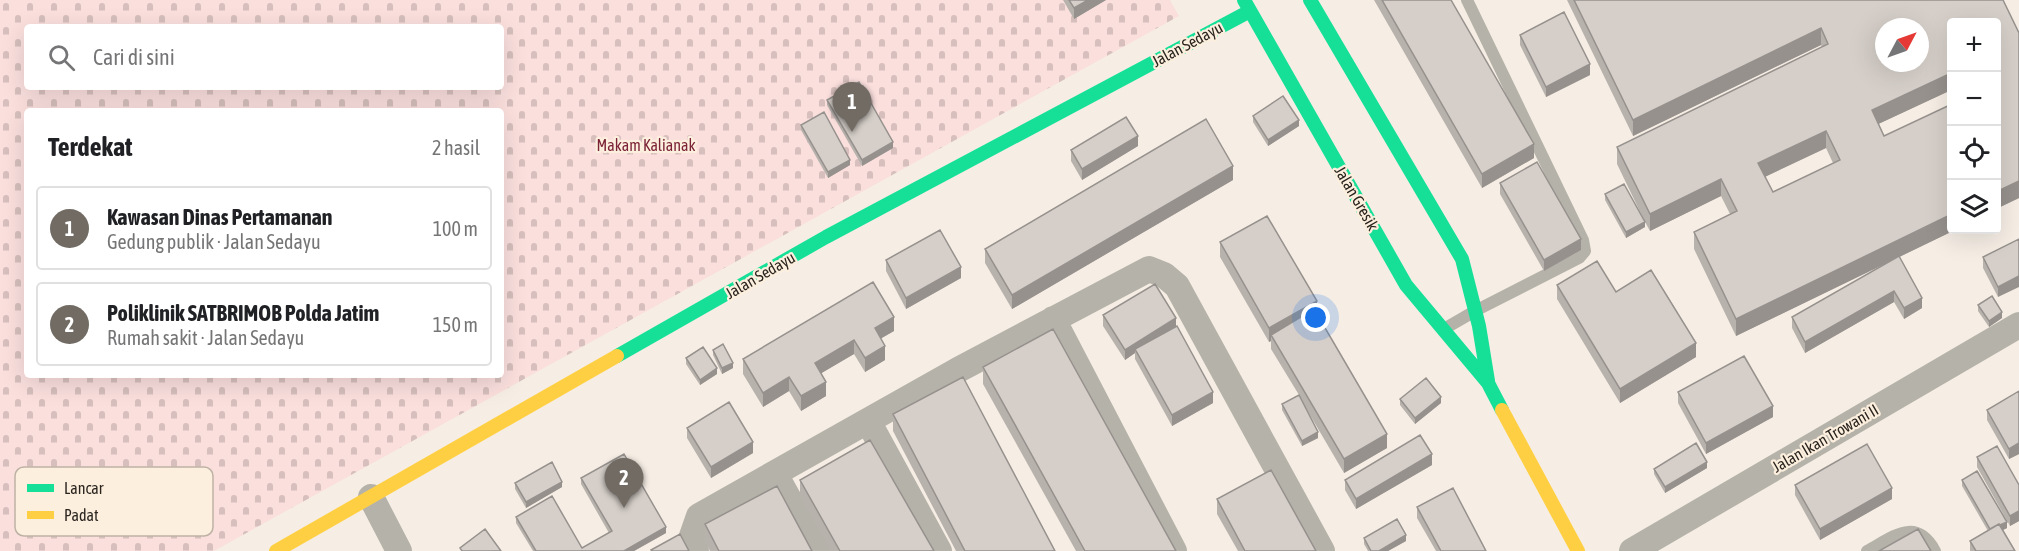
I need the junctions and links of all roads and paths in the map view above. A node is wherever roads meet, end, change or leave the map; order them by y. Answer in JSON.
{"nodes":[{"id":1,"x":1310,"y":0,"type":"edge"},
{"id":2,"x":1467,"y":0,"type":"edge"},
{"id":3,"x":1247,"y":5,"type":"edge"},
{"id":4,"x":1475,"y":311,"type":"junction"},
{"id":5,"x":1053,"y":320,"type":"junction"},
{"id":6,"x":2019,"y":325,"type":"edge"},
{"id":7,"x":1443,"y":329,"type":"junction"},
{"id":8,"x":1488,"y":383,"type":"junction"},
{"id":9,"x":868,"y":421,"type":"junction"},
{"id":10,"x":775,"y":474,"type":"junction"},
{"id":11,"x":371,"y":497,"type":"junction"},
{"id":12,"x":276,"y":551,"type":"edge"},
{"id":13,"x":399,"y":551,"type":"edge"},
{"id":14,"x":696,"y":551,"type":"edge"},
{"id":15,"x":818,"y":551,"type":"edge"},
{"id":16,"x":939,"y":551,"type":"edge"},
{"id":17,"x":1174,"y":551,"type":"edge"},
{"id":18,"x":1322,"y":551,"type":"edge"},
{"id":19,"x":1578,"y":551,"type":"edge"},
{"id":20,"x":1632,"y":551,"type":"edge"},
{"id":21,"x":1867,"y":551,"type":"edge"},
{"id":22,"x":1935,"y":551,"type":"edge"}],
"edges":[{"from":1,"to":4,"type":"main road","name":"Jalan Gresik"},
{"from":2,"to":4,"type":"lane"},
{"from":3,"to":7,"type":"main road","name":"Jalan Gresik"},
{"from":3,"to":11,"type":"main road","name":"Jalan Sedayu"},
{"from":4,"to":7,"type":"lane"},
{"from":4,"to":8,"type":"main road","name":"Jalan Gresik"},
{"from":5,"to":9,"type":"street"},
{"from":5,"to":17,"type":"street"},
{"from":5,"to":18,"type":"street"},
{"from":6,"to":20,"type":"street","name":"Jalan Ikan Trowani II"},
{"from":7,"to":8,"type":"main road","name":"Jalan Gresik"},
{"from":8,"to":19,"type":"main road","name":"Jalan Gresik"},
{"from":9,"to":10,"type":"street"},
{"from":9,"to":16,"type":"street"},
{"from":10,"to":14,"type":"street"},
{"from":10,"to":15,"type":"street"},
{"from":11,"to":12,"type":"main road","name":"Jalan Sedayu"},
{"from":11,"to":13,"type":"street"},
{"from":21,"to":22,"type":"lane"}]}
